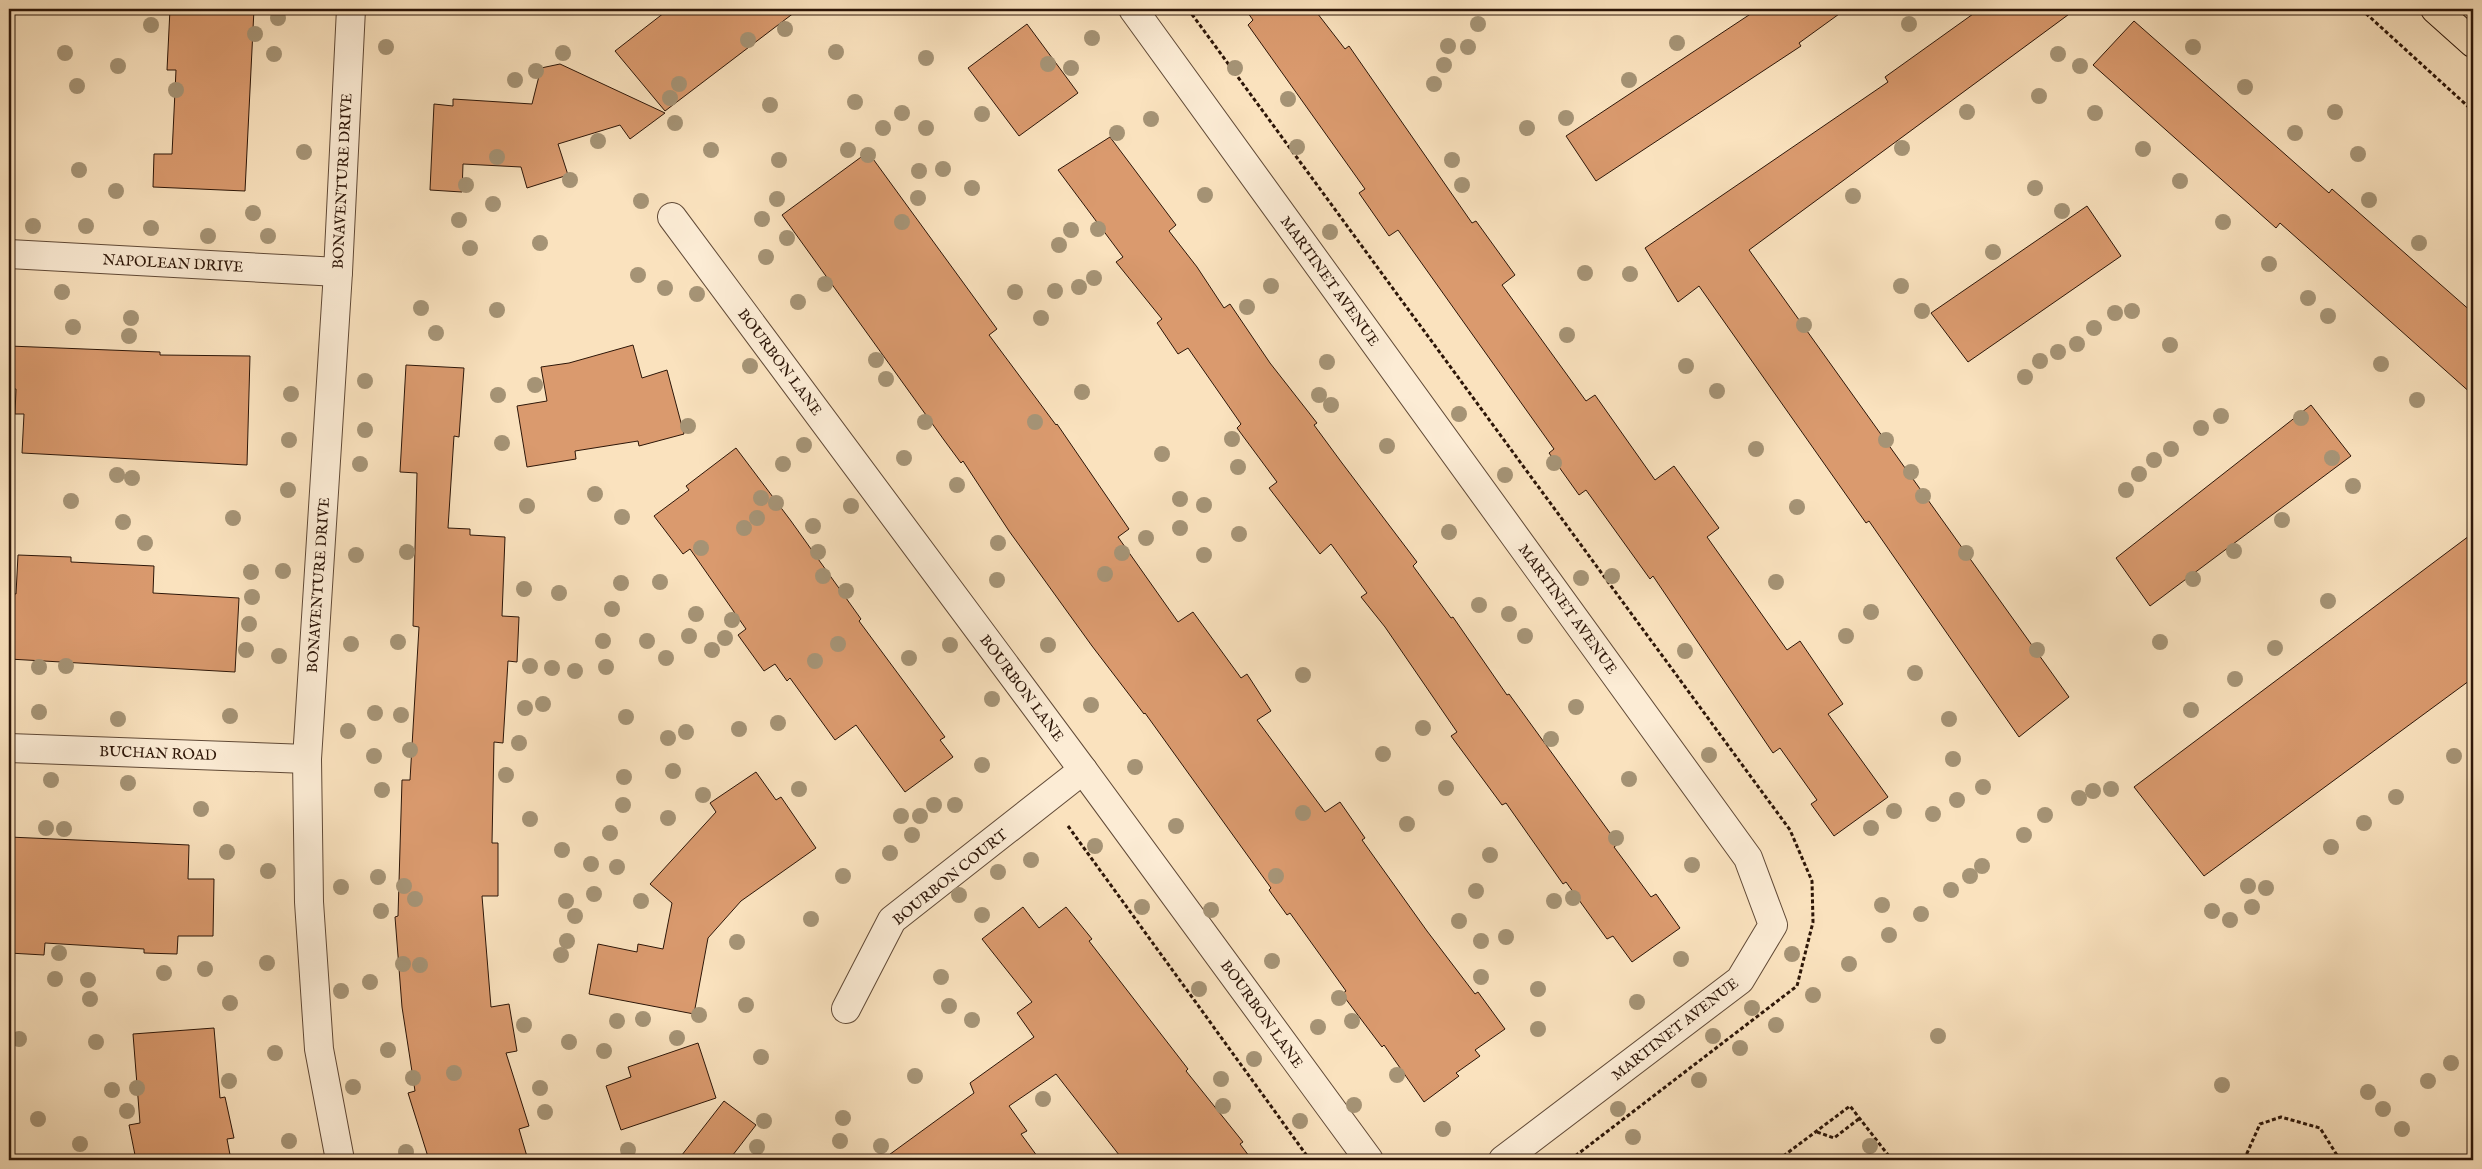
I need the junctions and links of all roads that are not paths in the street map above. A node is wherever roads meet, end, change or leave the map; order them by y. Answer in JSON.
{"nodes":[{"id":1,"x":351,"y":9,"type":"edge"},
{"id":2,"x":1133,"y":9,"type":"edge"},
{"id":3,"x":2435,"y":9,"type":"edge"},
{"id":4,"x":2473,"y":43,"type":"edge"},
{"id":5,"x":672,"y":217,"type":"dead end"},
{"id":6,"x":9,"y":254,"type":"edge"},
{"id":7,"x":338,"y":272,"type":"junction"},
{"id":8,"x":9,"y":748,"type":"edge"},
{"id":9,"x":307,"y":759,"type":"junction"},
{"id":10,"x":1083,"y":770,"type":"junction"},
{"id":11,"x":846,"y":1009,"type":"dead end"},
{"id":12,"x":340,"y":1160,"type":"edge"},
{"id":13,"x":1369,"y":1160,"type":"edge"},
{"id":14,"x":1503,"y":1160,"type":"edge"}],
"edges":[{"from":1,"to":7,"type":"street","name":"BONAVENTURE DRIVE"},
{"from":2,"to":14,"type":"street","name":"MARTINET AVENUE"},
{"from":3,"to":4,"type":"highway"},
{"from":5,"to":10,"type":"street","name":"BOURBON LANE"},
{"from":6,"to":7,"type":"street","name":"NAPOLEAN DRIVE"},
{"from":7,"to":9,"type":"street","name":"BONAVENTURE DRIVE"},
{"from":8,"to":9,"type":"street","name":"BUCHAN ROAD"},
{"from":9,"to":12,"type":"street","name":"BONAVENTURE DRIVE"},
{"from":10,"to":11,"type":"street","name":"BOURBON COURT"},
{"from":10,"to":13,"type":"street","name":"BOURBON LANE"}]}
